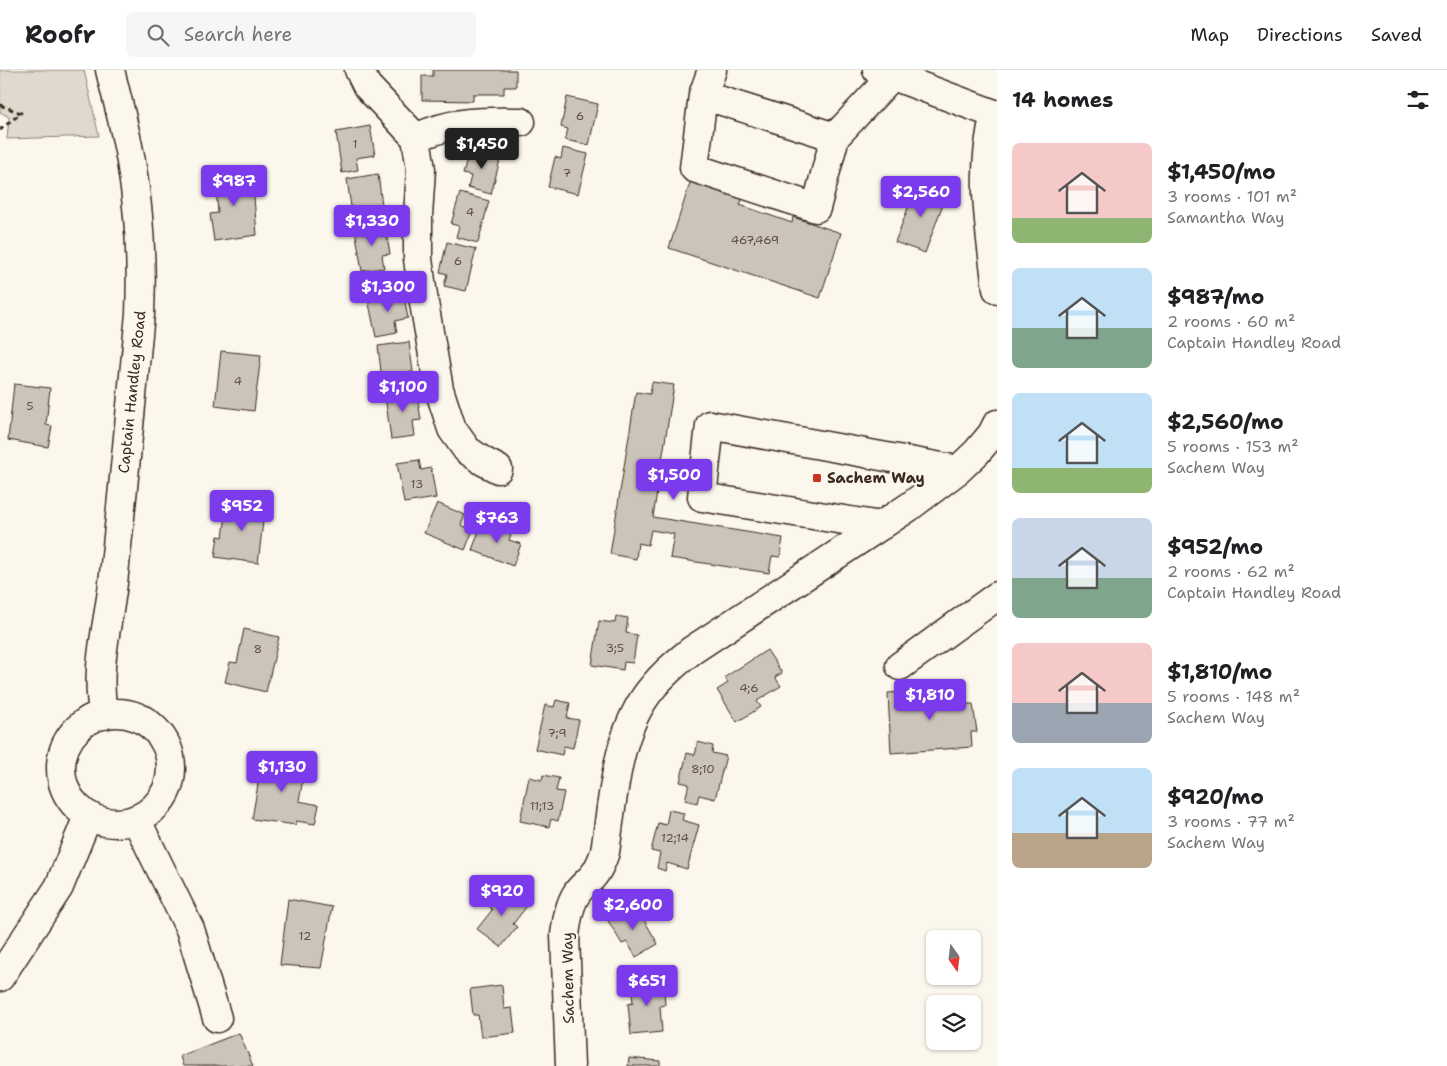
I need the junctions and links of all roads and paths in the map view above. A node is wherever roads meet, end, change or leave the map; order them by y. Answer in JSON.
{"nodes":[{"id":1,"x":110,"y":70,"type":"edge"},
{"id":2,"x":359,"y":70,"type":"edge"},
{"id":3,"x":712,"y":70,"type":"edge"},
{"id":4,"x":884,"y":73,"type":"edge"},
{"id":5,"x":703,"y":95,"type":"junction"},
{"id":6,"x":0,"y":105,"type":"edge"},
{"id":7,"x":996,"y":115,"type":"edge"},
{"id":8,"x":521,"y":122,"type":"dead end"},
{"id":9,"x":0,"y":130,"type":"edge"},
{"id":10,"x":836,"y":137,"type":"junction"},
{"id":11,"x":416,"y":138,"type":"junction"},
{"id":12,"x":997,"y":289,"type":"edge"},
{"id":13,"x":997,"y":424,"type":"edge"},
{"id":14,"x":498,"y":469,"type":"dead end"},
{"id":15,"x":958,"y":470,"type":"junction"},
{"id":16,"x":881,"y":526,"type":"junction"},
{"id":17,"x":997,"y":596,"type":"edge"},
{"id":18,"x":900,"y":666,"type":"dead end"},
{"id":19,"x":104,"y":715,"type":"junction"},
{"id":20,"x":88,"y":816,"type":"junction"},
{"id":21,"x":136,"y":819,"type":"junction"},
{"id":22,"x":0,"y":977,"type":"edge"},
{"id":23,"x":217,"y":1018,"type":"dead end"},
{"id":24,"x":570,"y":1066,"type":"edge"}],
"edges":[{"from":1,"to":19,"type":"street","name":"Captain Handley Road"},
{"from":2,"to":11,"type":"street"},
{"from":3,"to":5,"type":"street"},
{"from":4,"to":7,"type":"street"},
{"from":4,"to":10,"type":"street"},
{"from":5,"to":10,"type":"street"},
{"from":5,"to":10,"type":"street"},
{"from":6,"to":9,"type":"path"},
{"from":7,"to":12,"type":"street"},
{"from":8,"to":11,"type":"street"},
{"from":11,"to":14,"type":"street"},
{"from":13,"to":15,"type":"street","name":"Sachem Way"},
{"from":15,"to":16,"type":"street","name":"Sachem Way"},
{"from":15,"to":16,"type":"street"},
{"from":16,"to":24,"type":"street","name":"Sachem Way"},
{"from":17,"to":18,"type":"street"},
{"from":19,"to":20,"type":"street"},
{"from":19,"to":21,"type":"street"},
{"from":20,"to":21,"type":"street"},
{"from":20,"to":22,"type":"street"},
{"from":21,"to":23,"type":"street"}]}
